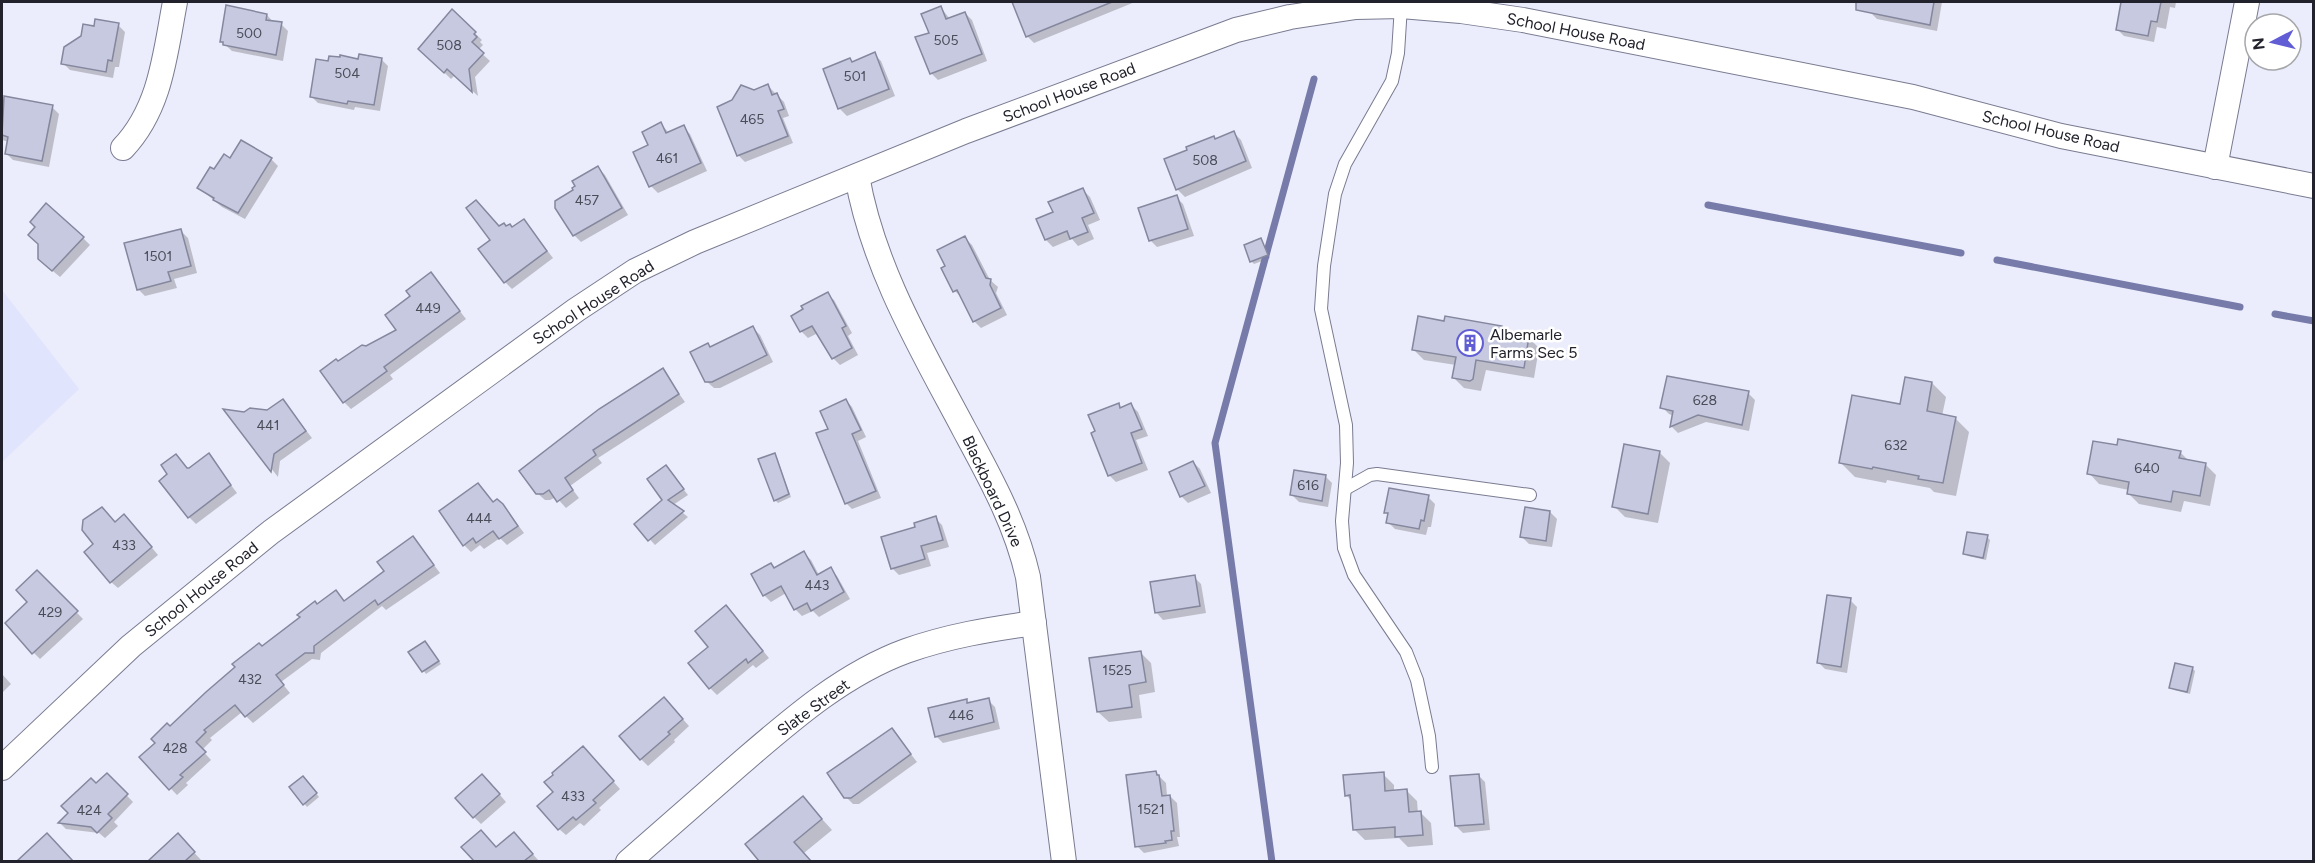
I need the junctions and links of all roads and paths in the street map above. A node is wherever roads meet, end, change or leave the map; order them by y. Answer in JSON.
{"nodes":[{"id":1,"x":175,"y":2,"type":"edge"},
{"id":2,"x":2247,"y":2,"type":"edge"},
{"id":3,"x":1401,"y":6,"type":"junction"},
{"id":4,"x":123,"y":148,"type":"dead end"},
{"id":5,"x":2215,"y":167,"type":"junction"},
{"id":6,"x":857,"y":176,"type":"junction"},
{"id":7,"x":2313,"y":186,"type":"edge"},
{"id":8,"x":1345,"y":489,"type":"junction"},
{"id":9,"x":1530,"y":495,"type":"dead end"},
{"id":10,"x":1034,"y":623,"type":"junction"},
{"id":11,"x":1432,"y":767,"type":"dead end"},
{"id":12,"x":2,"y":768,"type":"edge"},
{"id":13,"x":628,"y":861,"type":"edge"},
{"id":14,"x":1064,"y":861,"type":"edge"}],
"edges":[{"from":1,"to":4,"type":"street"},
{"from":2,"to":5,"type":"street"},
{"from":3,"to":5,"type":"street","name":"School House Road"},
{"from":3,"to":6,"type":"street","name":"School House Road"},
{"from":3,"to":8,"type":"lane"},
{"from":5,"to":7,"type":"street","name":"School House Road"},
{"from":6,"to":10,"type":"street","name":"Blackboard Drive"},
{"from":6,"to":12,"type":"street","name":"School House Road"},
{"from":8,"to":9,"type":"lane"},
{"from":8,"to":11,"type":"lane"},
{"from":10,"to":13,"type":"street","name":"Slate Street"},
{"from":10,"to":14,"type":"street","name":"Blackboard Drive"}]}
